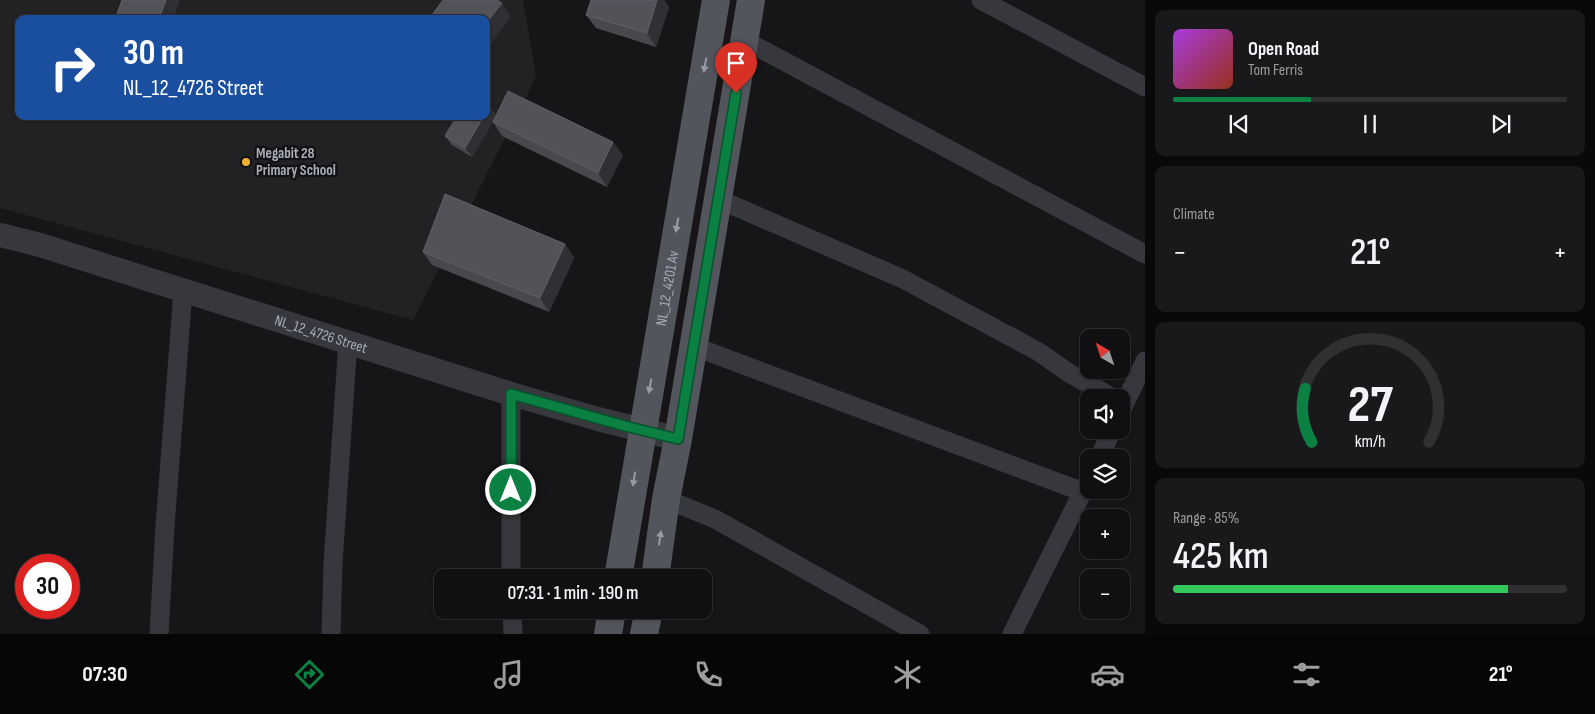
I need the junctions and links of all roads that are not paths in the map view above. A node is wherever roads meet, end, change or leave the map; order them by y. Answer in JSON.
{"nodes":[{"id":1,"x":716,"y":0,"type":"edge"},
{"id":2,"x":751,"y":0,"type":"edge"},
{"id":3,"x":981,"y":0,"type":"edge"},
{"id":4,"x":744,"y":40,"type":"junction"},
{"id":5,"x":1145,"y":87,"type":"edge"},
{"id":6,"x":718,"y":199,"type":"junction"},
{"id":7,"x":0,"y":235,"type":"edge"},
{"id":8,"x":0,"y":245,"type":"edge"},
{"id":9,"x":1145,"y":254,"type":"edge"},
{"id":10,"x":183,"y":291,"type":"junction"},
{"id":11,"x":348,"y":341,"type":"junction"},
{"id":12,"x":693,"y":346,"type":"junction"},
{"id":13,"x":1145,"y":362,"type":"edge"},
{"id":14,"x":1094,"y":389,"type":"edge"},
{"id":15,"x":1129,"y":389,"type":"edge"},
{"id":16,"x":511,"y":394,"type":"junction"},
{"id":17,"x":642,"y":431,"type":"junction"},
{"id":18,"x":678,"y":439,"type":"junction"},
{"id":19,"x":1080,"y":484,"type":"edge"},
{"id":20,"x":1080,"y":498,"type":"edge"},
{"id":21,"x":666,"y":499,"type":"junction"},
{"id":22,"x":511,"y":569,"type":"edge"},
{"id":23,"x":619,"y":569,"type":"edge"},
{"id":24,"x":655,"y":569,"type":"edge"},
{"id":25,"x":512,"y":619,"type":"edge"},
{"id":26,"x":610,"y":619,"type":"edge"},
{"id":27,"x":647,"y":619,"type":"edge"},
{"id":28,"x":160,"y":634,"type":"edge"},
{"id":29,"x":331,"y":634,"type":"edge"},
{"id":30,"x":513,"y":634,"type":"edge"},
{"id":31,"x":608,"y":634,"type":"edge"},
{"id":32,"x":644,"y":634,"type":"edge"},
{"id":33,"x":920,"y":634,"type":"edge"},
{"id":34,"x":1012,"y":634,"type":"edge"}],
"edges":[{"from":1,"to":17,"type":"main road","name":"NL_12_4201 Av","one_way":true},
{"from":2,"to":4,"type":"main road"},
{"from":3,"to":5,"type":"street"},
{"from":4,"to":6,"type":"main road"},
{"from":4,"to":9,"type":"street"},
{"from":6,"to":12,"type":"main road"},
{"from":6,"to":14,"type":"street"},
{"from":7,"to":8,"type":"street"},
{"from":7,"to":10,"type":"street","name":"NL_12_4726 Street"},
{"from":10,"to":11,"type":"street","name":"NL_12_4726 Street"},
{"from":10,"to":28,"type":"street"},
{"from":11,"to":16,"type":"street","name":"NL_12_4726 Street"},
{"from":11,"to":29,"type":"street"},
{"from":12,"to":18,"type":"main road"},
{"from":12,"to":19,"type":"street"},
{"from":13,"to":15,"type":"street"},
{"from":16,"to":17,"type":"street","name":"NL_12_4726 Street"},
{"from":16,"to":22,"type":"street"},
{"from":17,"to":18,"type":"street","name":"NL_12_4726 Street"},
{"from":17,"to":23,"type":"main road","name":"NL_12_4201 Av","one_way":true},
{"from":18,"to":21,"type":"main road"},
{"from":20,"to":34,"type":"street"},
{"from":24,"to":21,"type":"main road","one_way":true},
{"from":21,"to":33,"type":"street"},
{"from":25,"to":30,"type":"street"},
{"from":26,"to":31,"type":"main road"},
{"from":27,"to":32,"type":"main road"}]}
